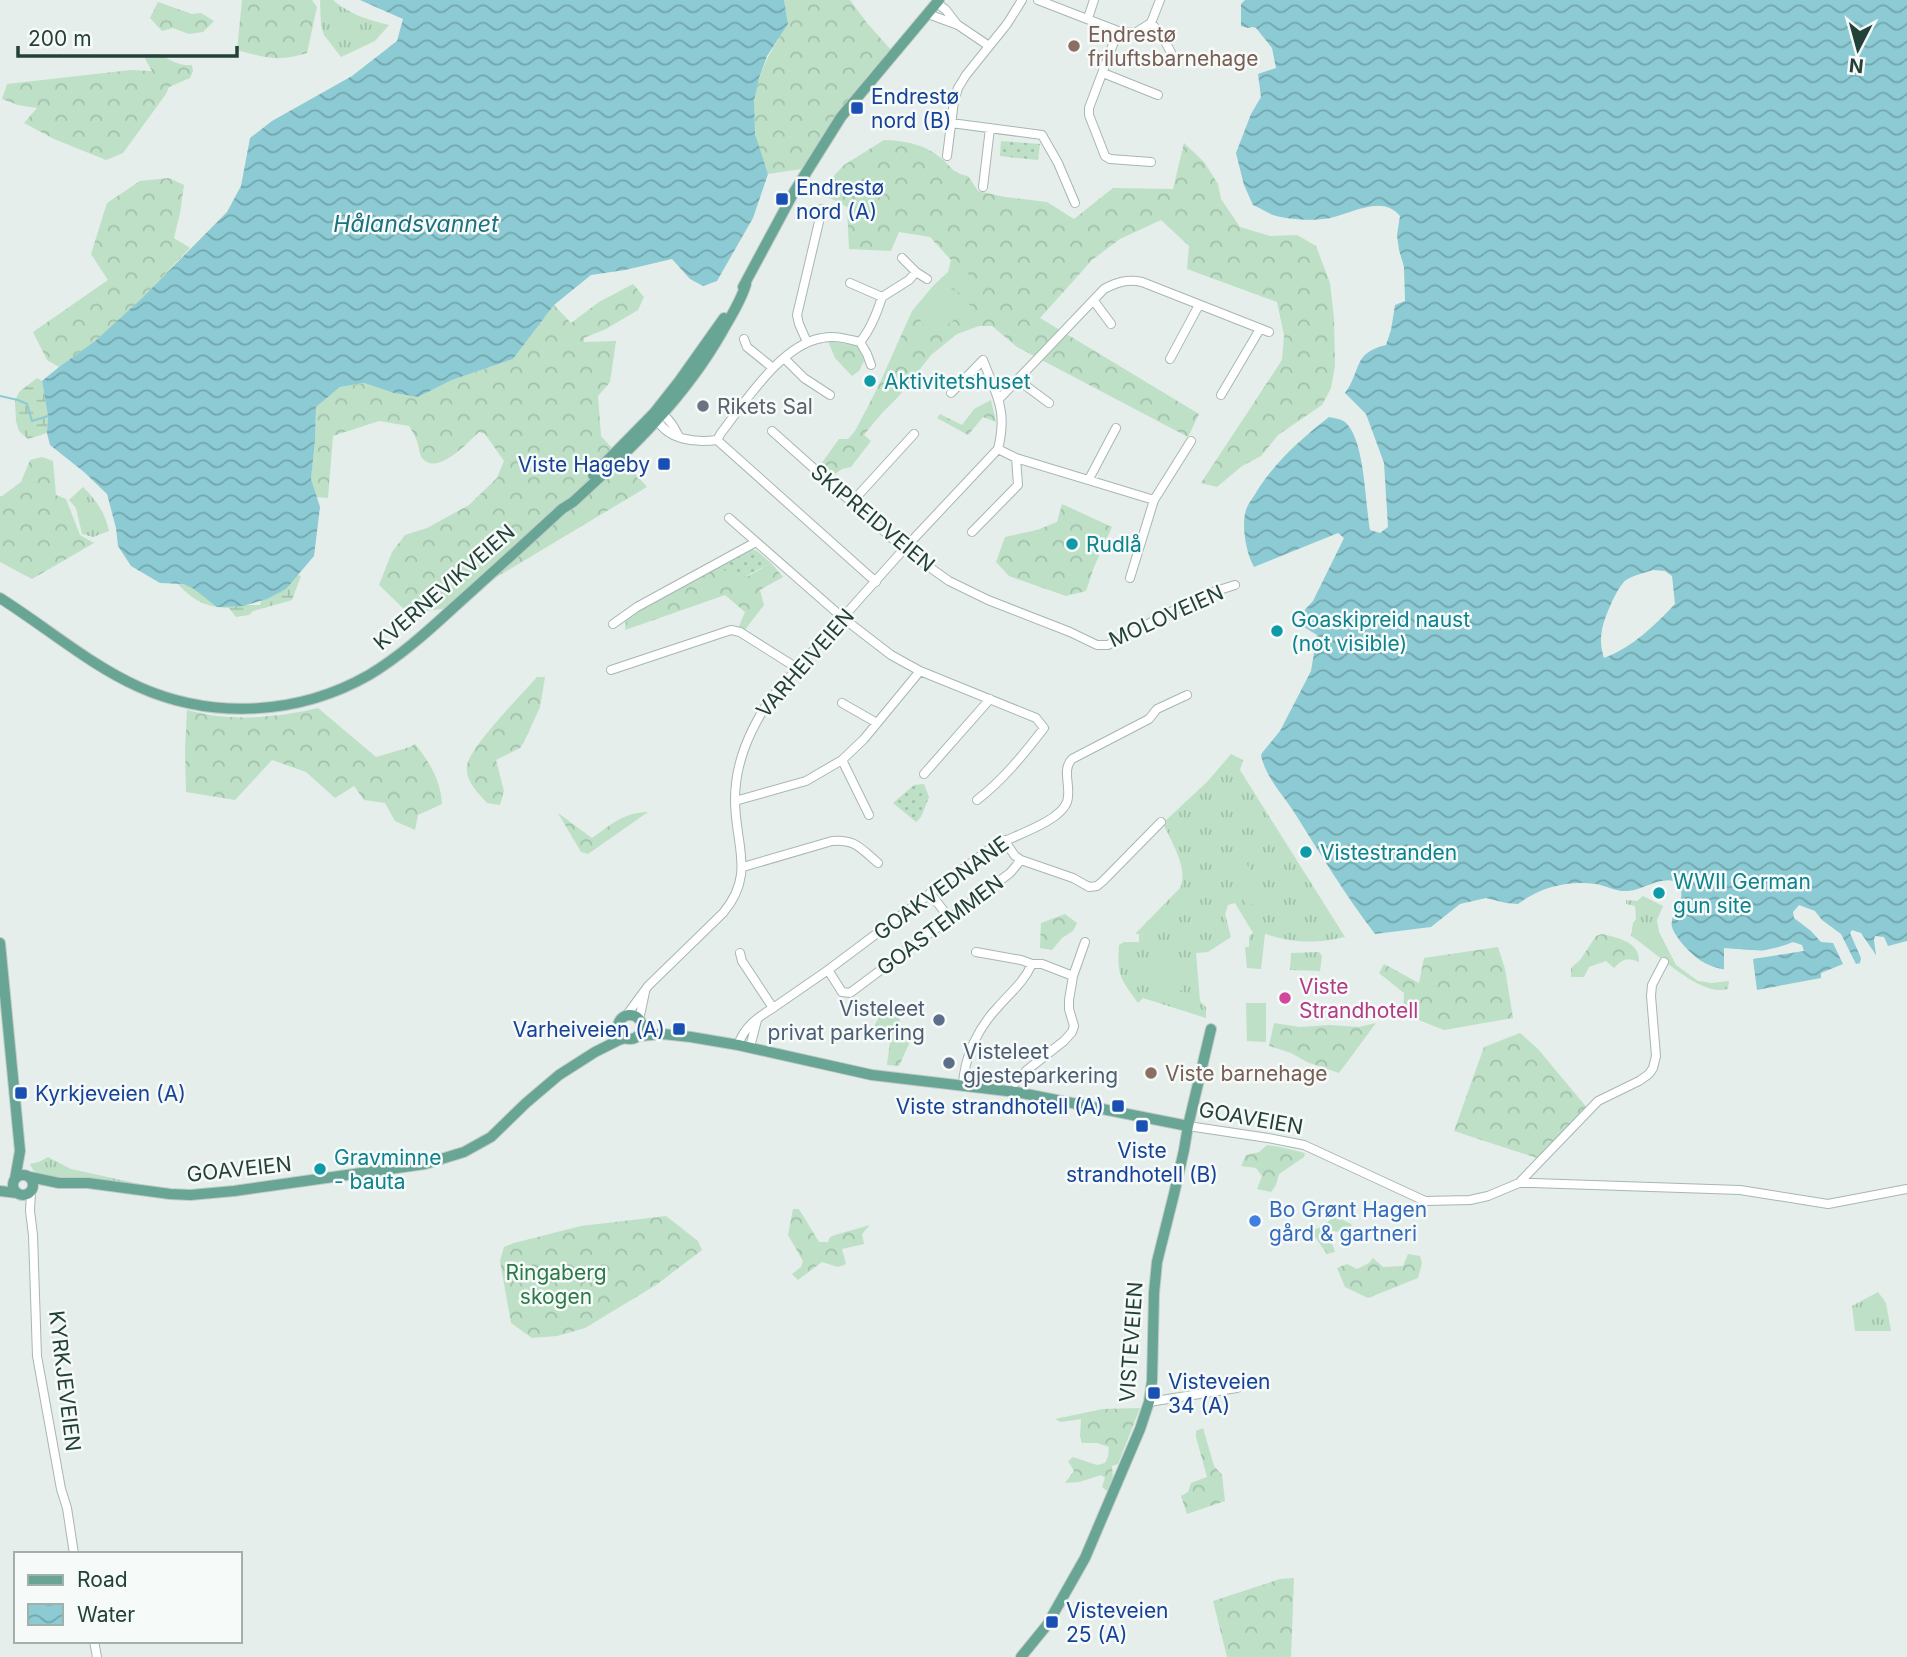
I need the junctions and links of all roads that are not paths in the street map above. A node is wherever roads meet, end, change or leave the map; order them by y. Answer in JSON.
{"nodes":[{"id":1,"x":1022,"y":0,"type":"edge"},
{"id":2,"x":1038,"y":0,"type":"edge"},
{"id":3,"x":1094,"y":0,"type":"edge"},
{"id":4,"x":1160,"y":0,"type":"edge"},
{"id":5,"x":938,"y":1,"type":"edge"},
{"id":6,"x":928,"y":14,"type":"junction"},
{"id":7,"x":1088,"y":18,"type":"junction"},
{"id":8,"x":1151,"y":23,"type":"junction"},
{"id":9,"x":958,"y":25,"type":"junction"},
{"id":10,"x":1118,"y":31,"type":"junction"},
{"id":11,"x":989,"y":46,"type":"junction"},
{"id":12,"x":1175,"y":60,"type":"dead end"},
{"id":13,"x":1103,"y":73,"type":"junction"},
{"id":14,"x":1158,"y":94,"type":"dead end"},
{"id":15,"x":951,"y":122,"type":"junction"},
{"id":16,"x":990,"y":128,"type":"junction"},
{"id":17,"x":947,"y":156,"type":"dead end"},
{"id":18,"x":1151,"y":162,"type":"dead end"},
{"id":19,"x":983,"y":187,"type":"dead end"},
{"id":20,"x":1075,"y":204,"type":"dead end"},
{"id":21,"x":822,"y":209,"type":"dead end"},
{"id":22,"x":902,"y":258,"type":"dead end"},
{"id":23,"x":916,"y":272,"type":"junction"},
{"id":24,"x":927,"y":279,"type":"dead end"},
{"id":25,"x":850,"y":283,"type":"dead end"},
{"id":26,"x":881,"y":297,"type":"junction"},
{"id":27,"x":1094,"y":301,"type":"junction"},
{"id":28,"x":1199,"y":305,"type":"junction"},
{"id":29,"x":1111,"y":324,"type":"dead end"},
{"id":30,"x":744,"y":339,"type":"dead end"},
{"id":31,"x":807,"y":342,"type":"junction"},
{"id":32,"x":860,"y":342,"type":"junction"},
{"id":33,"x":784,"y":358,"type":"junction"},
{"id":34,"x":1170,"y":359,"type":"dead end"},
{"id":35,"x":871,"y":365,"type":"dead end"},
{"id":36,"x":773,"y":368,"type":"junction"},
{"id":37,"x":1018,"y":380,"type":"junction"},
{"id":38,"x":951,"y":393,"type":"dead end"},
{"id":39,"x":830,"y":395,"type":"dead end"},
{"id":40,"x":1221,"y":395,"type":"dead end"},
{"id":41,"x":999,"y":399,"type":"junction"},
{"id":42,"x":1049,"y":404,"type":"dead end"},
{"id":43,"x":658,"y":416,"type":"junction"},
{"id":44,"x":1116,"y":428,"type":"dead end"},
{"id":45,"x":772,"y":431,"type":"dead end"},
{"id":46,"x":914,"y":434,"type":"dead end"},
{"id":47,"x":718,"y":440,"type":"junction"},
{"id":48,"x":1191,"y":441,"type":"dead end"},
{"id":49,"x":998,"y":449,"type":"junction"},
{"id":50,"x":1016,"y":458,"type":"junction"},
{"id":51,"x":1089,"y":479,"type":"junction"},
{"id":52,"x":1154,"y":500,"type":"junction"},
{"id":53,"x":852,"y":502,"type":"junction"},
{"id":54,"x":729,"y":518,"type":"dead end"},
{"id":55,"x":972,"y":532,"type":"dead end"},
{"id":56,"x":756,"y":542,"type":"junction"},
{"id":57,"x":904,"y":549,"type":"junction"},
{"id":58,"x":1130,"y":578,"type":"dead end"},
{"id":59,"x":876,"y":582,"type":"junction"},
{"id":60,"x":1235,"y":585,"type":"dead end"},
{"id":61,"x":0,"y":598,"type":"edge"},
{"id":62,"x":843,"y":618,"type":"junction"},
{"id":63,"x":613,"y":624,"type":"dead end"},
{"id":64,"x":1097,"y":645,"type":"joint"},
{"id":65,"x":797,"y":668,"type":"junction"},
{"id":66,"x":611,"y":670,"type":"dead end"},
{"id":67,"x":920,"y":671,"type":"junction"},
{"id":68,"x":1188,"y":695,"type":"dead end"},
{"id":69,"x":990,"y":699,"type":"junction"},
{"id":70,"x":842,"y":703,"type":"dead end"},
{"id":71,"x":877,"y":723,"type":"junction"},
{"id":72,"x":842,"y":760,"type":"junction"},
{"id":73,"x":924,"y":774,"type":"dead end"},
{"id":74,"x":977,"y":800,"type":"dead end"},
{"id":75,"x":735,"y":801,"type":"junction"},
{"id":76,"x":869,"y":815,"type":"dead end"},
{"id":77,"x":1161,"y":822,"type":"dead end"},
{"id":78,"x":1003,"y":841,"type":"junction"},
{"id":79,"x":1021,"y":860,"type":"junction"},
{"id":80,"x":878,"y":863,"type":"dead end"},
{"id":81,"x":743,"y":867,"type":"junction"},
{"id":82,"x":930,"y":893,"type":"junction"},
{"id":83,"x":950,"y":919,"type":"junction"},
{"id":84,"x":1085,"y":942,"type":"dead end"},
{"id":85,"x":0,"y":943,"type":"edge"},
{"id":86,"x":976,"y":952,"type":"dead end"},
{"id":87,"x":740,"y":953,"type":"dead end"},
{"id":88,"x":1664,"y":962,"type":"dead end"},
{"id":89,"x":1032,"y":964,"type":"junction"},
{"id":90,"x":828,"y":970,"type":"junction"},
{"id":91,"x":1073,"y":975,"type":"junction"},
{"id":92,"x":648,"y":986,"type":"junction"},
{"id":93,"x":773,"y":1008,"type":"junction"},
{"id":94,"x":626,"y":1016,"type":"junction"},
{"id":95,"x":758,"y":1018,"type":"junction"},
{"id":96,"x":640,"y":1022,"type":"junction"},
{"id":97,"x":618,"y":1025,"type":"junction"},
{"id":98,"x":1211,"y":1029,"type":"dead end"},
{"id":99,"x":663,"y":1034,"type":"junction"},
{"id":100,"x":639,"y":1036,"type":"junction"},
{"id":101,"x":625,"y":1038,"type":"junction"},
{"id":102,"x":738,"y":1045,"type":"junction"},
{"id":103,"x":750,"y":1048,"type":"junction"},
{"id":104,"x":595,"y":1052,"type":"junction"},
{"id":105,"x":1015,"y":1083,"type":"dead end"},
{"id":106,"x":962,"y":1086,"type":"junction"},
{"id":107,"x":1188,"y":1126,"type":"junction"},
{"id":108,"x":20,"y":1151,"type":"junction"},
{"id":109,"x":30,"y":1177,"type":"junction"},
{"id":110,"x":15,"y":1180,"type":"junction"},
{"id":111,"x":59,"y":1183,"type":"junction"},
{"id":112,"x":1518,"y":1183,"type":"junction"},
{"id":113,"x":0,"y":1189,"type":"edge"},
{"id":114,"x":1907,"y":1189,"type":"edge"},
{"id":115,"x":32,"y":1191,"type":"junction"},
{"id":116,"x":18,"y":1194,"type":"junction"},
{"id":117,"x":30,"y":1210,"type":"junction"},
{"id":118,"x":1237,"y":1388,"type":"dead end"},
{"id":119,"x":1149,"y":1402,"type":"junction"},
{"id":120,"x":74,"y":1552,"type":"edge"},
{"id":121,"x":1021,"y":1657,"type":"edge"}],
"edges":[{"from":1,"to":11,"type":"street"},
{"from":2,"to":7,"type":"street"},
{"from":3,"to":7,"type":"street"},
{"from":4,"to":8,"type":"street"},
{"from":5,"to":6,"type":"main road","name":"KVERNEVIKVEIEN"},
{"from":5,"to":9,"type":"street"},
{"from":6,"to":9,"type":"street"},
{"from":6,"to":43,"type":"main road","name":"KVERNEVIKVEIEN"},
{"from":7,"to":10,"type":"street"},
{"from":8,"to":10,"type":"street"},
{"from":8,"to":12,"type":"street"},
{"from":9,"to":11,"type":"street"},
{"from":10,"to":13,"type":"street"},
{"from":11,"to":15,"type":"street"},
{"from":13,"to":14,"type":"street"},
{"from":13,"to":18,"type":"street"},
{"from":15,"to":16,"type":"street"},
{"from":15,"to":17,"type":"street"},
{"from":16,"to":19,"type":"street"},
{"from":16,"to":20,"type":"street"},
{"from":21,"to":31,"type":"street"},
{"from":22,"to":23,"type":"street"},
{"from":23,"to":24,"type":"street"},
{"from":23,"to":26,"type":"street"},
{"from":25,"to":26,"type":"street"},
{"from":26,"to":32,"type":"street"},
{"from":27,"to":28,"type":"street"},
{"from":27,"to":29,"type":"street"},
{"from":27,"to":37,"type":"street"},
{"from":28,"to":34,"type":"street"},
{"from":28,"to":40,"type":"street"},
{"from":30,"to":36,"type":"street"},
{"from":31,"to":32,"type":"street"},
{"from":31,"to":33,"type":"street"},
{"from":32,"to":35,"type":"street"},
{"from":33,"to":36,"type":"street"},
{"from":33,"to":39,"type":"street"},
{"from":36,"to":47,"type":"street"},
{"from":37,"to":41,"type":"street"},
{"from":37,"to":42,"type":"street"},
{"from":38,"to":41,"type":"street"},
{"from":41,"to":49,"type":"street"},
{"from":43,"to":47,"type":"street"},
{"from":43,"to":61,"type":"main road","name":"KVERNEVIKVEIEN"},
{"from":44,"to":51,"type":"street"},
{"from":45,"to":53,"type":"street","name":"SKIPREIDVEIEN"},
{"from":46,"to":53,"type":"street"},
{"from":47,"to":59,"type":"street"},
{"from":48,"to":52,"type":"street"},
{"from":49,"to":50,"type":"street"},
{"from":49,"to":57,"type":"street","name":"VARHEIVEIEN"},
{"from":50,"to":51,"type":"street"},
{"from":50,"to":55,"type":"street"},
{"from":51,"to":52,"type":"street"},
{"from":52,"to":58,"type":"street"},
{"from":53,"to":57,"type":"street","name":"SKIPREIDVEIEN"},
{"from":54,"to":56,"type":"street"},
{"from":56,"to":62,"type":"street"},
{"from":56,"to":63,"type":"street"},
{"from":57,"to":59,"type":"street","name":"VARHEIVEIEN"},
{"from":57,"to":64,"type":"street","name":"SKIPREIDVEIEN"},
{"from":59,"to":62,"type":"street","name":"VARHEIVEIEN"},
{"from":60,"to":64,"type":"street","name":"MOLOVEIEN"},
{"from":62,"to":65,"type":"street","name":"VARHEIVEIEN"},
{"from":62,"to":67,"type":"street"},
{"from":65,"to":66,"type":"street"},
{"from":65,"to":75,"type":"street","name":"VARHEIVEIEN"},
{"from":67,"to":69,"type":"street"},
{"from":67,"to":71,"type":"street"},
{"from":68,"to":78,"type":"street","name":"GOAKVEDNANE"},
{"from":69,"to":73,"type":"street"},
{"from":69,"to":74,"type":"street"},
{"from":70,"to":71,"type":"street"},
{"from":71,"to":72,"type":"street"},
{"from":72,"to":75,"type":"street"},
{"from":72,"to":76,"type":"street"},
{"from":75,"to":81,"type":"street","name":"VARHEIVEIEN"},
{"from":77,"to":79,"type":"street","name":"GOASTEMMEN"},
{"from":78,"to":79,"type":"street","name":"GOASTEMMEN"},
{"from":78,"to":82,"type":"street","name":"GOAKVEDNANE"},
{"from":79,"to":83,"type":"street","name":"GOASTEMMEN"},
{"from":80,"to":81,"type":"street"},
{"from":81,"to":92,"type":"street","name":"VARHEIVEIEN"},
{"from":82,"to":83,"type":"street"},
{"from":82,"to":90,"type":"street","name":"GOAKVEDNANE"},
{"from":83,"to":90,"type":"street","name":"GOASTEMMEN"},
{"from":84,"to":91,"type":"street"},
{"from":85,"to":108,"type":"main road"},
{"from":86,"to":89,"type":"street"},
{"from":87,"to":93,"type":"street"},
{"from":88,"to":112,"type":"street"},
{"from":89,"to":91,"type":"street"},
{"from":89,"to":106,"type":"street"},
{"from":90,"to":93,"type":"street","name":"GOAKVEDNANE"},
{"from":91,"to":105,"type":"street"},
{"from":92,"to":94,"type":"street","name":"VARHEIVEIEN"},
{"from":92,"to":96,"type":"street"},
{"from":93,"to":95,"type":"street","name":"GOAKVEDNANE"},
{"from":94,"to":96,"type":"main road"},
{"from":94,"to":97,"type":"main road"},
{"from":95,"to":102,"type":"street","name":"GOAKVEDNANE"},
{"from":95,"to":103,"type":"street"},
{"from":96,"to":99,"type":"main road","name":"GOAVEIEN"},
{"from":96,"to":100,"type":"main road"},
{"from":97,"to":101,"type":"main road"},
{"from":97,"to":104,"type":"main road","name":"GOAVEIEN"},
{"from":98,"to":107,"type":"main road","name":"VISTEVEIEN"},
{"from":99,"to":100,"type":"main road","name":"GOAVEIEN"},
{"from":99,"to":102,"type":"main road","name":"GOAVEIEN"},
{"from":100,"to":101,"type":"main road"},
{"from":101,"to":104,"type":"main road","name":"GOAVEIEN"},
{"from":102,"to":103,"type":"main road","name":"GOAVEIEN"},
{"from":103,"to":106,"type":"main road","name":"GOAVEIEN"},
{"from":104,"to":111,"type":"main road","name":"GOAVEIEN"},
{"from":106,"to":107,"type":"main road","name":"GOAVEIEN"},
{"from":107,"to":112,"type":"street","name":"GOAVEIEN"},
{"from":107,"to":119,"type":"main road","name":"VISTEVEIEN"},
{"from":108,"to":109,"type":"main road"},
{"from":108,"to":110,"type":"main road"},
{"from":109,"to":110,"type":"main road","name":"GOAVEIEN"},
{"from":109,"to":111,"type":"main road","name":"GOAVEIEN"},
{"from":109,"to":115,"type":"main road"},
{"from":110,"to":113,"type":"main road","name":"GOAVEIEN"},
{"from":110,"to":116,"type":"main road"},
{"from":111,"to":115,"type":"main road","name":"GOAVEIEN"},
{"from":112,"to":114,"type":"street","name":"GOAVEIEN"},
{"from":113,"to":116,"type":"main road","name":"GOAVEIEN"},
{"from":115,"to":116,"type":"main road","name":"GOAVEIEN"},
{"from":115,"to":117,"type":"street","name":"KYRKJEVEIEN"},
{"from":116,"to":117,"type":"street","name":"KYRKJEVEIEN"},
{"from":117,"to":120,"type":"street","name":"KYRKJEVEIEN"},
{"from":118,"to":119,"type":"street"},
{"from":119,"to":121,"type":"main road","name":"VISTEVEIEN"}]}
